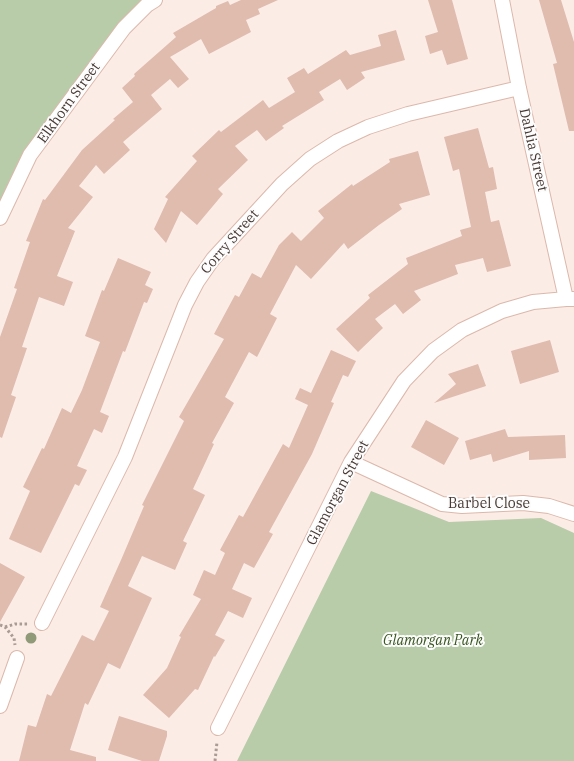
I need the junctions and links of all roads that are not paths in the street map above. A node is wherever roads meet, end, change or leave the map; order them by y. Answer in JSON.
{"nodes":[{"id":1,"x":155,"y":0,"type":"edge"},
{"id":2,"x":502,"y":0,"type":"edge"},
{"id":3,"x":519,"y":88,"type":"junction"},
{"id":4,"x":0,"y":218,"type":"edge"},
{"id":5,"x":570,"y":299,"type":"edge"},
{"id":6,"x":351,"y":462,"type":"junction"},
{"id":7,"x":574,"y":514,"type":"edge"},
{"id":8,"x":42,"y":623,"type":"road end"},
{"id":9,"x":17,"y":658,"type":"road end"},
{"id":10,"x":0,"y":706,"type":"edge"},
{"id":11,"x":218,"y":728,"type":"road end"}],
"edges":[{"from":1,"to":4,"type":"street","name":"Elkhorn Street"},
{"from":2,"to":3,"type":"street","name":"Dahlia Street"},
{"from":3,"to":5,"type":"street","name":"Dahlia Street"},
{"from":3,"to":8,"type":"street","name":"Corry Street"},
{"from":5,"to":6,"type":"street","name":"Glamorgan Street"},
{"from":6,"to":7,"type":"street","name":"Barbel Close"},
{"from":6,"to":11,"type":"street","name":"Glamorgan Street"},
{"from":9,"to":10,"type":"street"}]}
